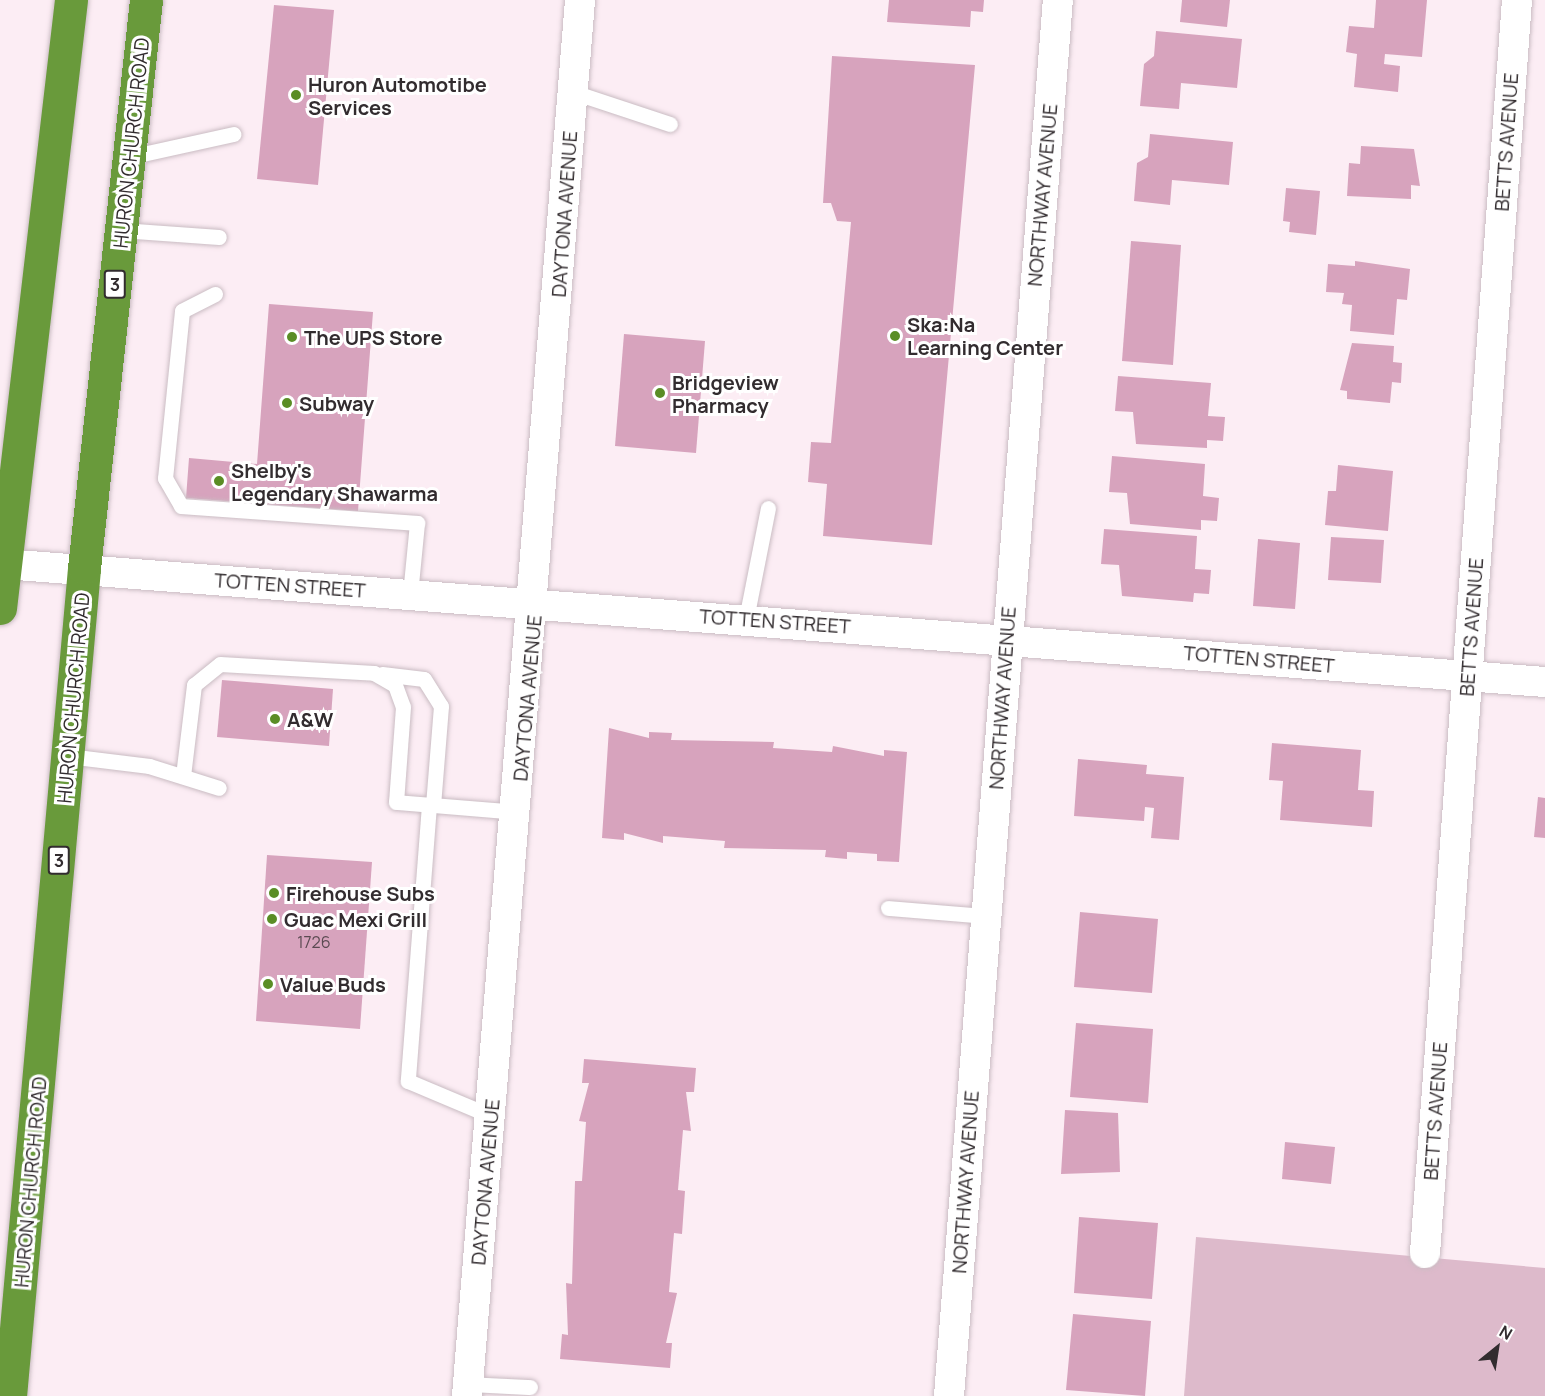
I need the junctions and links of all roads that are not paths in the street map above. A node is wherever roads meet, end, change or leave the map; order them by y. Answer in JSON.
{"nodes":[{"id":1,"x":71,"y":0,"type":"edge"},
{"id":2,"x":146,"y":0,"type":"edge"},
{"id":3,"x":580,"y":0,"type":"edge"},
{"id":4,"x":1058,"y":0,"type":"edge"},
{"id":5,"x":1517,"y":0,"type":"edge"},
{"id":6,"x":573,"y":92,"type":"junction"},
{"id":7,"x":670,"y":124,"type":"dead end"},
{"id":8,"x":234,"y":134,"type":"dead end"},
{"id":9,"x":129,"y":157,"type":"junction"},
{"id":10,"x":121,"y":230,"type":"junction"},
{"id":11,"x":219,"y":237,"type":"dead end"},
{"id":12,"x":215,"y":294,"type":"dead end"},
{"id":13,"x":768,"y":508,"type":"dead end"},
{"id":14,"x":4,"y":564,"type":"junction"},
{"id":15,"x":84,"y":568,"type":"junction"},
{"id":16,"x":410,"y":594,"type":"junction"},
{"id":17,"x":535,"y":603,"type":"junction"},
{"id":18,"x":0,"y":608,"type":"edge"},
{"id":19,"x":746,"y":619,"type":"junction"},
{"id":20,"x":1007,"y":639,"type":"junction"},
{"id":21,"x":374,"y":673,"type":"junction"},
{"id":22,"x":1468,"y":676,"type":"junction"},
{"id":23,"x":1545,"y":682,"type":"edge"},
{"id":24,"x":68,"y":756,"type":"junction"},
{"id":25,"x":183,"y":776,"type":"junction"},
{"id":26,"x":219,"y":788,"type":"dead end"},
{"id":27,"x":431,"y":805,"type":"junction"},
{"id":28,"x":517,"y":812,"type":"junction"},
{"id":29,"x":888,"y":908,"type":"dead end"},
{"id":30,"x":986,"y":916,"type":"junction"},
{"id":31,"x":491,"y":1116,"type":"junction"},
{"id":32,"x":1425,"y":1253,"type":"dead end"},
{"id":33,"x":530,"y":1387,"type":"dead end"},
{"id":34,"x":467,"y":1390,"type":"edge"},
{"id":35,"x":10,"y":1396,"type":"edge"},
{"id":36,"x":948,"y":1396,"type":"edge"}],
"edges":[{"from":1,"to":14,"type":"highway"},
{"from":2,"to":9,"type":"highway","name":"HURON CHURCH ROAD","number":"3"},
{"from":3,"to":6,"type":"street","name":"DAYTONA AVENUE"},
{"from":4,"to":20,"type":"street","name":"NORTHWAY AVENUE"},
{"from":5,"to":22,"type":"street","name":"BETTS AVENUE"},
{"from":6,"to":7,"type":"lane"},
{"from":6,"to":17,"type":"street","name":"DAYTONA AVENUE"},
{"from":8,"to":9,"type":"lane"},
{"from":9,"to":10,"type":"highway","name":"HURON CHURCH ROAD","number":"3"},
{"from":10,"to":11,"type":"lane"},
{"from":10,"to":15,"type":"highway","name":"HURON CHURCH ROAD","number":"3"},
{"from":12,"to":16,"type":"lane"},
{"from":13,"to":19,"type":"lane"},
{"from":14,"to":15,"type":"street","name":"TOTTEN STREET"},
{"from":14,"to":18,"type":"highway"},
{"from":15,"to":16,"type":"street","name":"TOTTEN STREET"},
{"from":15,"to":24,"type":"highway","name":"HURON CHURCH ROAD","number":"3"},
{"from":16,"to":17,"type":"street","name":"TOTTEN STREET"},
{"from":17,"to":19,"type":"street","name":"TOTTEN STREET"},
{"from":17,"to":28,"type":"street","name":"DAYTONA AVENUE"},
{"from":19,"to":20,"type":"street","name":"TOTTEN STREET"},
{"from":20,"to":22,"type":"street","name":"TOTTEN STREET"},
{"from":20,"to":30,"type":"street","name":"NORTHWAY AVENUE"},
{"from":21,"to":25,"type":"lane"},
{"from":21,"to":27,"type":"lane"},
{"from":21,"to":27,"type":"lane"},
{"from":22,"to":23,"type":"street","name":"TOTTEN STREET"},
{"from":22,"to":32,"type":"street","name":"BETTS AVENUE"},
{"from":24,"to":25,"type":"lane"},
{"from":24,"to":35,"type":"highway","name":"HURON CHURCH ROAD","number":"3"},
{"from":25,"to":26,"type":"lane"},
{"from":27,"to":28,"type":"lane"},
{"from":27,"to":31,"type":"lane"},
{"from":28,"to":31,"type":"street","name":"DAYTONA AVENUE"},
{"from":29,"to":30,"type":"lane"},
{"from":30,"to":36,"type":"street","name":"NORTHWAY AVENUE"},
{"from":31,"to":34,"type":"street","name":"DAYTONA AVENUE"},
{"from":33,"to":34,"type":"lane"}]}
